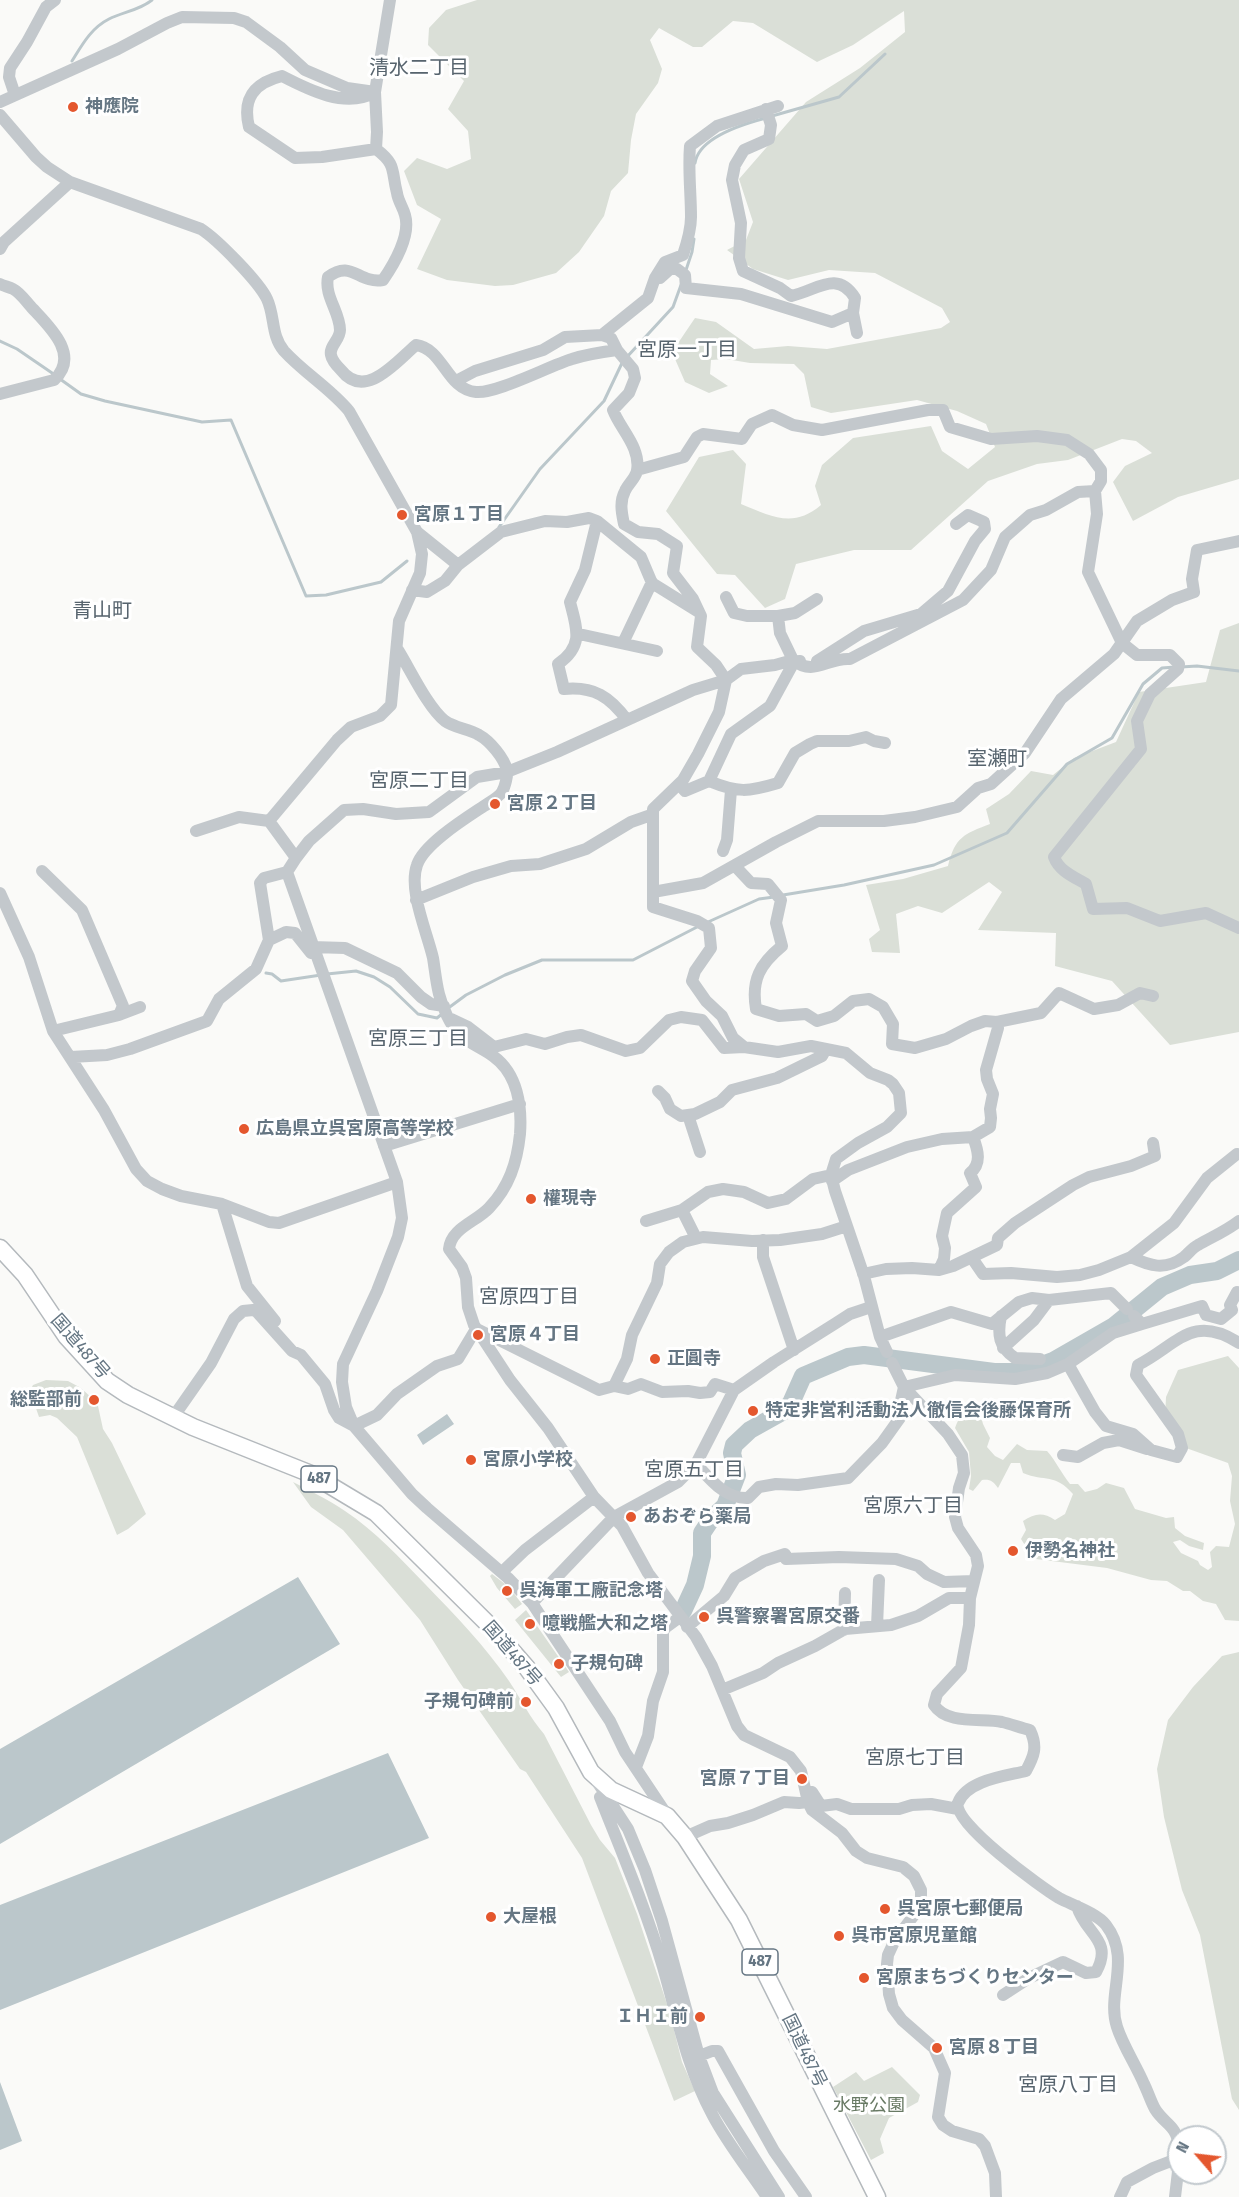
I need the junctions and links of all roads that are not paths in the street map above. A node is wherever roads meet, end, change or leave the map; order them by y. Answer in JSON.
{"nodes":[{"id":1,"x":55,"y":0,"type":"edge"},
{"id":2,"x":390,"y":0,"type":"edge"},
{"id":3,"x":375,"y":92,"type":"junction"},
{"id":4,"x":15,"y":94,"type":"junction"},
{"id":5,"x":0,"y":102,"type":"edge"},
{"id":6,"x":0,"y":115,"type":"edge"},
{"id":7,"x":376,"y":149,"type":"junction"},
{"id":8,"x":70,"y":182,"type":"junction"},
{"id":9,"x":0,"y":249,"type":"edge"},
{"id":10,"x":655,"y":283,"type":"junction"},
{"id":11,"x":0,"y":284,"type":"edge"},
{"id":12,"x":853,"y":314,"type":"junction"},
{"id":13,"x":857,"y":333,"type":"dead end"},
{"id":14,"x":602,"y":335,"type":"junction"},
{"id":15,"x":617,"y":350,"type":"junction"},
{"id":16,"x":456,"y":381,"type":"junction"},
{"id":17,"x":0,"y":394,"type":"edge"},
{"id":18,"x":637,"y":470,"type":"junction"},
{"id":19,"x":1095,"y":491,"type":"junction"},
{"id":20,"x":597,"y":522,"type":"junction"},
{"id":21,"x":956,"y":524,"type":"dead end"},
{"id":22,"x":417,"y":532,"type":"junction"},
{"id":23,"x":1239,"y":541,"type":"edge"},
{"id":24,"x":458,"y":565,"type":"junction"},
{"id":25,"x":652,"y":582,"type":"junction"},
{"id":26,"x":412,"y":590,"type":"junction"},
{"id":27,"x":726,"y":597,"type":"dead end"},
{"id":28,"x":817,"y":599,"type":"dead end"},
{"id":29,"x":697,"y":611,"type":"junction"},
{"id":30,"x":778,"y":616,"type":"junction"},
{"id":31,"x":579,"y":634,"type":"junction"},
{"id":32,"x":623,"y":643,"type":"junction"},
{"id":33,"x":1122,"y":643,"type":"junction"},
{"id":34,"x":398,"y":650,"type":"junction"},
{"id":35,"x":657,"y":651,"type":"dead end"},
{"id":36,"x":794,"y":661,"type":"junction"},
{"id":37,"x":726,"y":680,"type":"junction"},
{"id":38,"x":1056,"y":689,"type":"dead end"},
{"id":39,"x":1052,"y":713,"type":"junction"},
{"id":40,"x":627,"y":720,"type":"junction"},
{"id":41,"x":885,"y":743,"type":"dead end"},
{"id":42,"x":507,"y":772,"type":"junction"},
{"id":43,"x":709,"y":781,"type":"junction"},
{"id":44,"x":679,"y":784,"type":"junction"},
{"id":45,"x":731,"y":790,"type":"junction"},
{"id":46,"x":651,"y":815,"type":"junction"},
{"id":47,"x":269,"y":821,"type":"junction"},
{"id":48,"x":196,"y":831,"type":"dead end"},
{"id":49,"x":723,"y":851,"type":"dead end"},
{"id":50,"x":296,"y":858,"type":"junction"},
{"id":51,"x":735,"y":866,"type":"junction"},
{"id":52,"x":42,"y":871,"type":"dead end"},
{"id":53,"x":287,"y":872,"type":"junction"},
{"id":54,"x":653,"y":892,"type":"junction"},
{"id":55,"x":0,"y":893,"type":"edge"},
{"id":56,"x":416,"y":900,"type":"junction"},
{"id":57,"x":1239,"y":928,"type":"edge"},
{"id":58,"x":269,"y":940,"type":"junction"},
{"id":59,"x":312,"y":947,"type":"junction"},
{"id":60,"x":317,"y":960,"type":"junction"},
{"id":61,"x":1153,"y":996,"type":"dead end"},
{"id":62,"x":444,"y":1006,"type":"junction"},
{"id":63,"x":140,"y":1007,"type":"dead end"},
{"id":64,"x":118,"y":1015,"type":"junction"},
{"id":65,"x":451,"y":1019,"type":"junction"},
{"id":66,"x":997,"y":1022,"type":"junction"},
{"id":67,"x":53,"y":1031,"type":"junction"},
{"id":68,"x":744,"y":1047,"type":"junction"},
{"id":69,"x":826,"y":1049,"type":"junction"},
{"id":70,"x":71,"y":1057,"type":"junction"},
{"id":71,"x":658,"y":1091,"type":"dead end"},
{"id":72,"x":520,"y":1104,"type":"junction"},
{"id":73,"x":688,"y":1115,"type":"junction"},
{"id":74,"x":973,"y":1137,"type":"junction"},
{"id":75,"x":1153,"y":1143,"type":"dead end"},
{"id":76,"x":384,"y":1146,"type":"junction"},
{"id":77,"x":700,"y":1152,"type":"dead end"},
{"id":78,"x":1237,"y":1154,"type":"dead end"},
{"id":79,"x":832,"y":1178,"type":"junction"},
{"id":80,"x":397,"y":1182,"type":"junction"},
{"id":81,"x":222,"y":1204,"type":"junction"},
{"id":82,"x":682,"y":1210,"type":"junction"},
{"id":83,"x":646,"y":1221,"type":"dead end"},
{"id":84,"x":1239,"y":1221,"type":"edge"},
{"id":85,"x":847,"y":1226,"type":"junction"},
{"id":86,"x":696,"y":1238,"type":"junction"},
{"id":87,"x":763,"y":1240,"type":"junction"},
{"id":88,"x":0,"y":1248,"type":"edge"},
{"id":89,"x":1131,"y":1257,"type":"junction"},
{"id":90,"x":972,"y":1258,"type":"junction"},
{"id":91,"x":939,"y":1270,"type":"junction"},
{"id":92,"x":863,"y":1274,"type":"junction"},
{"id":93,"x":1237,"y":1292,"type":"dead end"},
{"id":94,"x":1048,"y":1300,"type":"junction"},
{"id":95,"x":871,"y":1307,"type":"junction"},
{"id":96,"x":1001,"y":1316,"type":"junction"},
{"id":97,"x":1134,"y":1316,"type":"junction"},
{"id":98,"x":476,"y":1329,"type":"junction"},
{"id":99,"x":880,"y":1337,"type":"junction"},
{"id":100,"x":1239,"y":1343,"type":"edge"},
{"id":101,"x":1003,"y":1348,"type":"junction"},
{"id":102,"x":794,"y":1350,"type":"junction"},
{"id":103,"x":301,"y":1355,"type":"junction"},
{"id":104,"x":1040,"y":1359,"type":"dead end"},
{"id":105,"x":1068,"y":1364,"type":"junction"},
{"id":106,"x":614,"y":1386,"type":"junction"},
{"id":107,"x":904,"y":1387,"type":"junction"},
{"id":108,"x":735,"y":1390,"type":"junction"},
{"id":109,"x":174,"y":1416,"type":"junction"},
{"id":110,"x":354,"y":1426,"type":"junction"},
{"id":111,"x":1151,"y":1450,"type":"junction"},
{"id":112,"x":1063,"y":1455,"type":"dead end"},
{"id":113,"x":696,"y":1464,"type":"junction"},
{"id":114,"x":594,"y":1497,"type":"junction"},
{"id":115,"x":615,"y":1517,"type":"junction"},
{"id":116,"x":502,"y":1572,"type":"junction"},
{"id":117,"x":879,"y":1580,"type":"dead end"},
{"id":118,"x":974,"y":1581,"type":"junction"},
{"id":119,"x":845,"y":1593,"type":"dead end"},
{"id":120,"x":970,"y":1598,"type":"junction"},
{"id":121,"x":532,"y":1603,"type":"junction"},
{"id":122,"x":684,"y":1622,"type":"junction"},
{"id":123,"x":878,"y":1626,"type":"junction"},
{"id":124,"x":844,"y":1630,"type":"junction"},
{"id":125,"x":722,"y":1690,"type":"junction"},
{"id":126,"x":636,"y":1767,"type":"junction"},
{"id":127,"x":591,"y":1772,"type":"junction"},
{"id":128,"x":807,"y":1796,"type":"junction"},
{"id":129,"x":958,"y":1809,"type":"junction"},
{"id":130,"x":668,"y":1816,"type":"junction"},
{"id":131,"x":685,"y":1837,"type":"junction"},
{"id":132,"x":1077,"y":1906,"type":"junction"},
{"id":133,"x":1003,"y":1995,"type":"dead end"},
{"id":134,"x":694,"y":2058,"type":"junction"},
{"id":135,"x":1170,"y":2125,"type":"edge"},
{"id":136,"x":1167,"y":2164,"type":"edge"},
{"id":137,"x":767,"y":2197,"type":"edge"},
{"id":138,"x":779,"y":2197,"type":"edge"},
{"id":139,"x":806,"y":2197,"type":"edge"},
{"id":140,"x":877,"y":2197,"type":"edge"},
{"id":141,"x":996,"y":2197,"type":"edge"},
{"id":142,"x":1120,"y":2197,"type":"edge"}],
"edges":[{"from":1,"to":4,"type":"street"},
{"from":2,"to":3,"type":"street"},
{"from":3,"to":4,"type":"street"},
{"from":3,"to":7,"type":"street"},
{"from":3,"to":7,"type":"street"},
{"from":4,"to":5,"type":"street"},
{"from":6,"to":8,"type":"street"},
{"from":7,"to":16,"type":"street"},
{"from":8,"to":9,"type":"street"},
{"from":8,"to":22,"type":"street"},
{"from":10,"to":12,"type":"street"},
{"from":10,"to":12,"type":"street"},
{"from":10,"to":14,"type":"street"},
{"from":11,"to":17,"type":"street"},
{"from":12,"to":13,"type":"street"},
{"from":14,"to":15,"type":"street"},
{"from":14,"to":16,"type":"street"},
{"from":15,"to":16,"type":"street"},
{"from":15,"to":18,"type":"street"},
{"from":18,"to":19,"type":"street"},
{"from":18,"to":29,"type":"street"},
{"from":19,"to":33,"type":"street"},
{"from":19,"to":36,"type":"street"},
{"from":20,"to":24,"type":"street"},
{"from":20,"to":25,"type":"street"},
{"from":20,"to":31,"type":"street"},
{"from":21,"to":36,"type":"street"},
{"from":22,"to":24,"type":"street"},
{"from":22,"to":26,"type":"street"},
{"from":23,"to":33,"type":"street"},
{"from":24,"to":26,"type":"street"},
{"from":25,"to":29,"type":"street"},
{"from":25,"to":32,"type":"street"},
{"from":26,"to":34,"type":"street"},
{"from":27,"to":30,"type":"street"},
{"from":28,"to":30,"type":"street"},
{"from":29,"to":37,"type":"street"},
{"from":30,"to":36,"type":"street"},
{"from":31,"to":32,"type":"street"},
{"from":31,"to":40,"type":"street"},
{"from":32,"to":35,"type":"street"},
{"from":33,"to":39,"type":"street"},
{"from":33,"to":57,"type":"street"},
{"from":34,"to":42,"type":"street"},
{"from":34,"to":47,"type":"street"},
{"from":36,"to":37,"type":"street"},
{"from":36,"to":43,"type":"street"},
{"from":37,"to":40,"type":"street"},
{"from":37,"to":44,"type":"street"},
{"from":38,"to":39,"type":"street"},
{"from":39,"to":51,"type":"street"},
{"from":40,"to":42,"type":"street"},
{"from":41,"to":45,"type":"street"},
{"from":42,"to":50,"type":"street"},
{"from":42,"to":56,"type":"street"},
{"from":43,"to":44,"type":"street"},
{"from":43,"to":45,"type":"street"},
{"from":44,"to":46,"type":"street"},
{"from":45,"to":49,"type":"street"},
{"from":46,"to":54,"type":"street"},
{"from":46,"to":56,"type":"street"},
{"from":47,"to":48,"type":"street"},
{"from":47,"to":50,"type":"street"},
{"from":50,"to":53,"type":"street"},
{"from":51,"to":54,"type":"street"},
{"from":51,"to":66,"type":"street"},
{"from":52,"to":64,"type":"street"},
{"from":53,"to":58,"type":"street"},
{"from":53,"to":59,"type":"street"},
{"from":54,"to":68,"type":"street"},
{"from":55,"to":67,"type":"street"},
{"from":56,"to":62,"type":"street"},
{"from":58,"to":60,"type":"street"},
{"from":58,"to":70,"type":"street"},
{"from":59,"to":60,"type":"street"},
{"from":59,"to":62,"type":"street"},
{"from":60,"to":76,"type":"street"},
{"from":61,"to":66,"type":"street"},
{"from":62,"to":65,"type":"street"},
{"from":63,"to":64,"type":"street"},
{"from":64,"to":67,"type":"street"},
{"from":65,"to":68,"type":"street"},
{"from":65,"to":72,"type":"street"},
{"from":66,"to":74,"type":"street"},
{"from":67,"to":70,"type":"street"},
{"from":68,"to":69,"type":"street"},
{"from":69,"to":73,"type":"street"},
{"from":69,"to":79,"type":"street"},
{"from":70,"to":81,"type":"street"},
{"from":71,"to":73,"type":"street"},
{"from":72,"to":76,"type":"street"},
{"from":72,"to":98,"type":"street"},
{"from":73,"to":77,"type":"street"},
{"from":74,"to":79,"type":"street"},
{"from":74,"to":91,"type":"street"},
{"from":75,"to":90,"type":"street"},
{"from":76,"to":80,"type":"street"},
{"from":78,"to":89,"type":"street"},
{"from":79,"to":82,"type":"street"},
{"from":79,"to":85,"type":"street"},
{"from":80,"to":81,"type":"street"},
{"from":80,"to":110,"type":"street"},
{"from":81,"to":103,"type":"street"},
{"from":82,"to":83,"type":"street"},
{"from":82,"to":86,"type":"street"},
{"from":84,"to":89,"type":"street"},
{"from":85,"to":87,"type":"street"},
{"from":85,"to":92,"type":"street"},
{"from":86,"to":87,"type":"street"},
{"from":86,"to":106,"type":"street"},
{"from":87,"to":102,"type":"street"},
{"from":88,"to":109,"type":"highway","name":"国道487号","number":"487"},
{"from":89,"to":90,"type":"street"},
{"from":90,"to":91,"type":"street"},
{"from":91,"to":92,"type":"street"},
{"from":92,"to":95,"type":"street"},
{"from":93,"to":97,"type":"street"},
{"from":94,"to":96,"type":"street"},
{"from":94,"to":97,"type":"street"},
{"from":94,"to":101,"type":"street"},
{"from":95,"to":99,"type":"street"},
{"from":95,"to":102,"type":"street"},
{"from":96,"to":99,"type":"street"},
{"from":96,"to":101,"type":"street"},
{"from":97,"to":105,"type":"street"},
{"from":98,"to":106,"type":"street"},
{"from":98,"to":110,"type":"street"},
{"from":98,"to":114,"type":"street"},
{"from":99,"to":107,"type":"street"},
{"from":100,"to":111,"type":"street"},
{"from":101,"to":104,"type":"street"},
{"from":102,"to":108,"type":"street"},
{"from":103,"to":109,"type":"street"},
{"from":103,"to":110,"type":"street"},
{"from":105,"to":107,"type":"street"},
{"from":105,"to":111,"type":"street"},
{"from":106,"to":108,"type":"street"},
{"from":107,"to":113,"type":"street"},
{"from":107,"to":118,"type":"street"},
{"from":108,"to":113,"type":"street"},
{"from":109,"to":127,"type":"highway","name":"国道487号","number":"487"},
{"from":110,"to":116,"type":"street"},
{"from":111,"to":112,"type":"street"},
{"from":113,"to":115,"type":"street"},
{"from":114,"to":115,"type":"street"},
{"from":114,"to":116,"type":"street"},
{"from":115,"to":121,"type":"street"},
{"from":115,"to":122,"type":"street"},
{"from":116,"to":121,"type":"street"},
{"from":117,"to":123,"type":"street"},
{"from":118,"to":120,"type":"street"},
{"from":118,"to":122,"type":"street"},
{"from":119,"to":124,"type":"street"},
{"from":120,"to":123,"type":"street"},
{"from":120,"to":129,"type":"street"},
{"from":121,"to":126,"type":"street"},
{"from":122,"to":125,"type":"street"},
{"from":122,"to":126,"type":"street"},
{"from":123,"to":124,"type":"street"},
{"from":124,"to":125,"type":"street"},
{"from":125,"to":128,"type":"street"},
{"from":126,"to":130,"type":"street"},
{"from":127,"to":130,"type":"highway","name":"国道487号","number":"487"},
{"from":127,"to":134,"type":"street"},
{"from":128,"to":129,"type":"street"},
{"from":128,"to":131,"type":"street"},
{"from":128,"to":141,"type":"street"},
{"from":129,"to":132,"type":"street"},
{"from":130,"to":131,"type":"highway","name":"国道487号","number":"487"},
{"from":131,"to":140,"type":"highway","name":"国道487号","number":"487"},
{"from":132,"to":133,"type":"street"},
{"from":132,"to":135,"type":"street"},
{"from":134,"to":137,"type":"street"},
{"from":134,"to":138,"type":"street"},
{"from":134,"to":139,"type":"street"},
{"from":136,"to":142,"type":"street"}]}
